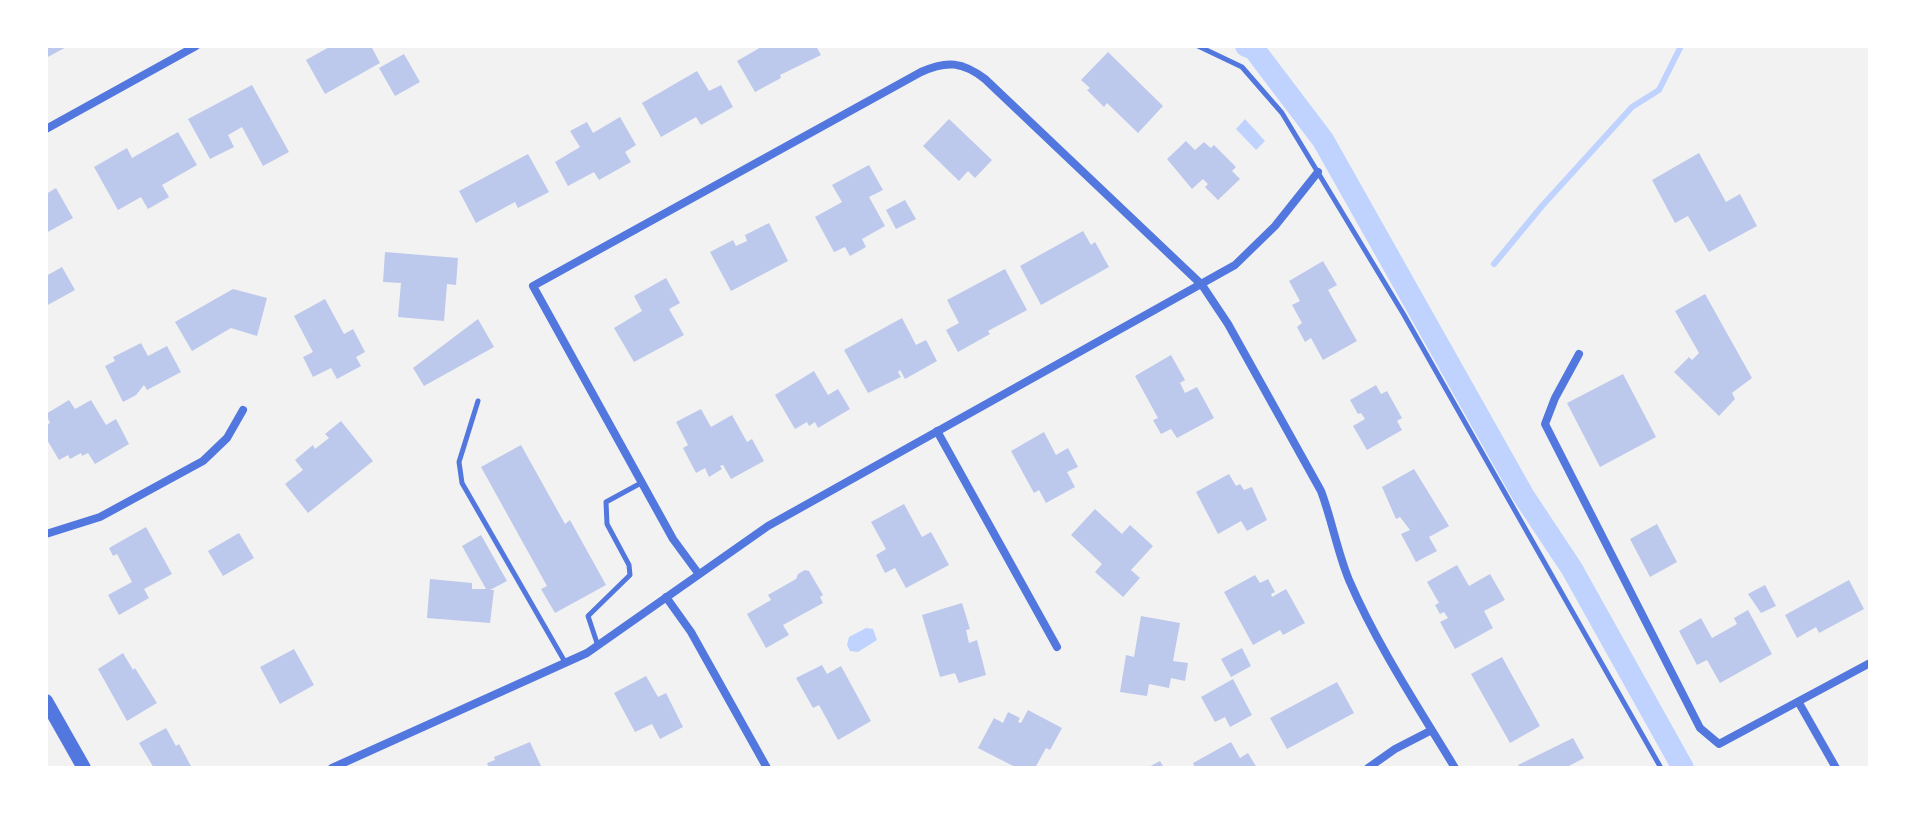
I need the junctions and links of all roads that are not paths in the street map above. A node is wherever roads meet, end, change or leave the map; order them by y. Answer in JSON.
{"nodes":[{"id":1,"x":196,"y":46,"type":"edge"},
{"id":2,"x":1198,"y":46,"type":"edge"},
{"id":3,"x":46,"y":129,"type":"edge"},
{"id":4,"x":1318,"y":172,"type":"junction"},
{"id":5,"x":1202,"y":285,"type":"junction"},
{"id":6,"x":1579,"y":354,"type":"dead end"},
{"id":7,"x":478,"y":401,"type":"dead end"},
{"id":8,"x":243,"y":410,"type":"dead end"},
{"id":9,"x":937,"y":431,"type":"junction"},
{"id":10,"x":642,"y":482,"type":"junction"},
{"id":11,"x":46,"y":534,"type":"edge"},
{"id":12,"x":698,"y":573,"type":"junction"},
{"id":13,"x":666,"y":597,"type":"junction"},
{"id":14,"x":598,"y":646,"type":"junction"},
{"id":15,"x":1057,"y":647,"type":"dead end"},
{"id":16,"x":566,"y":663,"type":"junction"},
{"id":17,"x":1870,"y":663,"type":"edge"},
{"id":18,"x":46,"y":701,"type":"edge"},
{"id":19,"x":1799,"y":703,"type":"junction"},
{"id":20,"x":1430,"y":731,"type":"junction"},
{"id":21,"x":84,"y":768,"type":"edge"},
{"id":22,"x":332,"y":768,"type":"edge"},
{"id":23,"x":767,"y":768,"type":"edge"},
{"id":24,"x":1368,"y":768,"type":"edge"},
{"id":25,"x":1455,"y":768,"type":"edge"},
{"id":26,"x":1661,"y":768,"type":"edge"},
{"id":27,"x":1836,"y":768,"type":"edge"}],
"edges":[{"from":1,"to":3,"type":"street"},
{"from":2,"to":4,"type":"lane"},
{"from":4,"to":5,"type":"street"},
{"from":4,"to":26,"type":"lane"},
{"from":5,"to":9,"type":"street"},
{"from":5,"to":10,"type":"street"},
{"from":5,"to":20,"type":"street"},
{"from":6,"to":19,"type":"street"},
{"from":7,"to":16,"type":"lane"},
{"from":8,"to":11,"type":"street"},
{"from":9,"to":12,"type":"street"},
{"from":9,"to":15,"type":"street"},
{"from":10,"to":12,"type":"street"},
{"from":10,"to":14,"type":"lane"},
{"from":12,"to":13,"type":"street"},
{"from":13,"to":14,"type":"street"},
{"from":13,"to":23,"type":"street"},
{"from":14,"to":16,"type":"street"},
{"from":16,"to":22,"type":"street"},
{"from":17,"to":19,"type":"street"},
{"from":18,"to":21,"type":"street"},
{"from":19,"to":27,"type":"street"},
{"from":20,"to":24,"type":"street"},
{"from":20,"to":25,"type":"street"}]}
